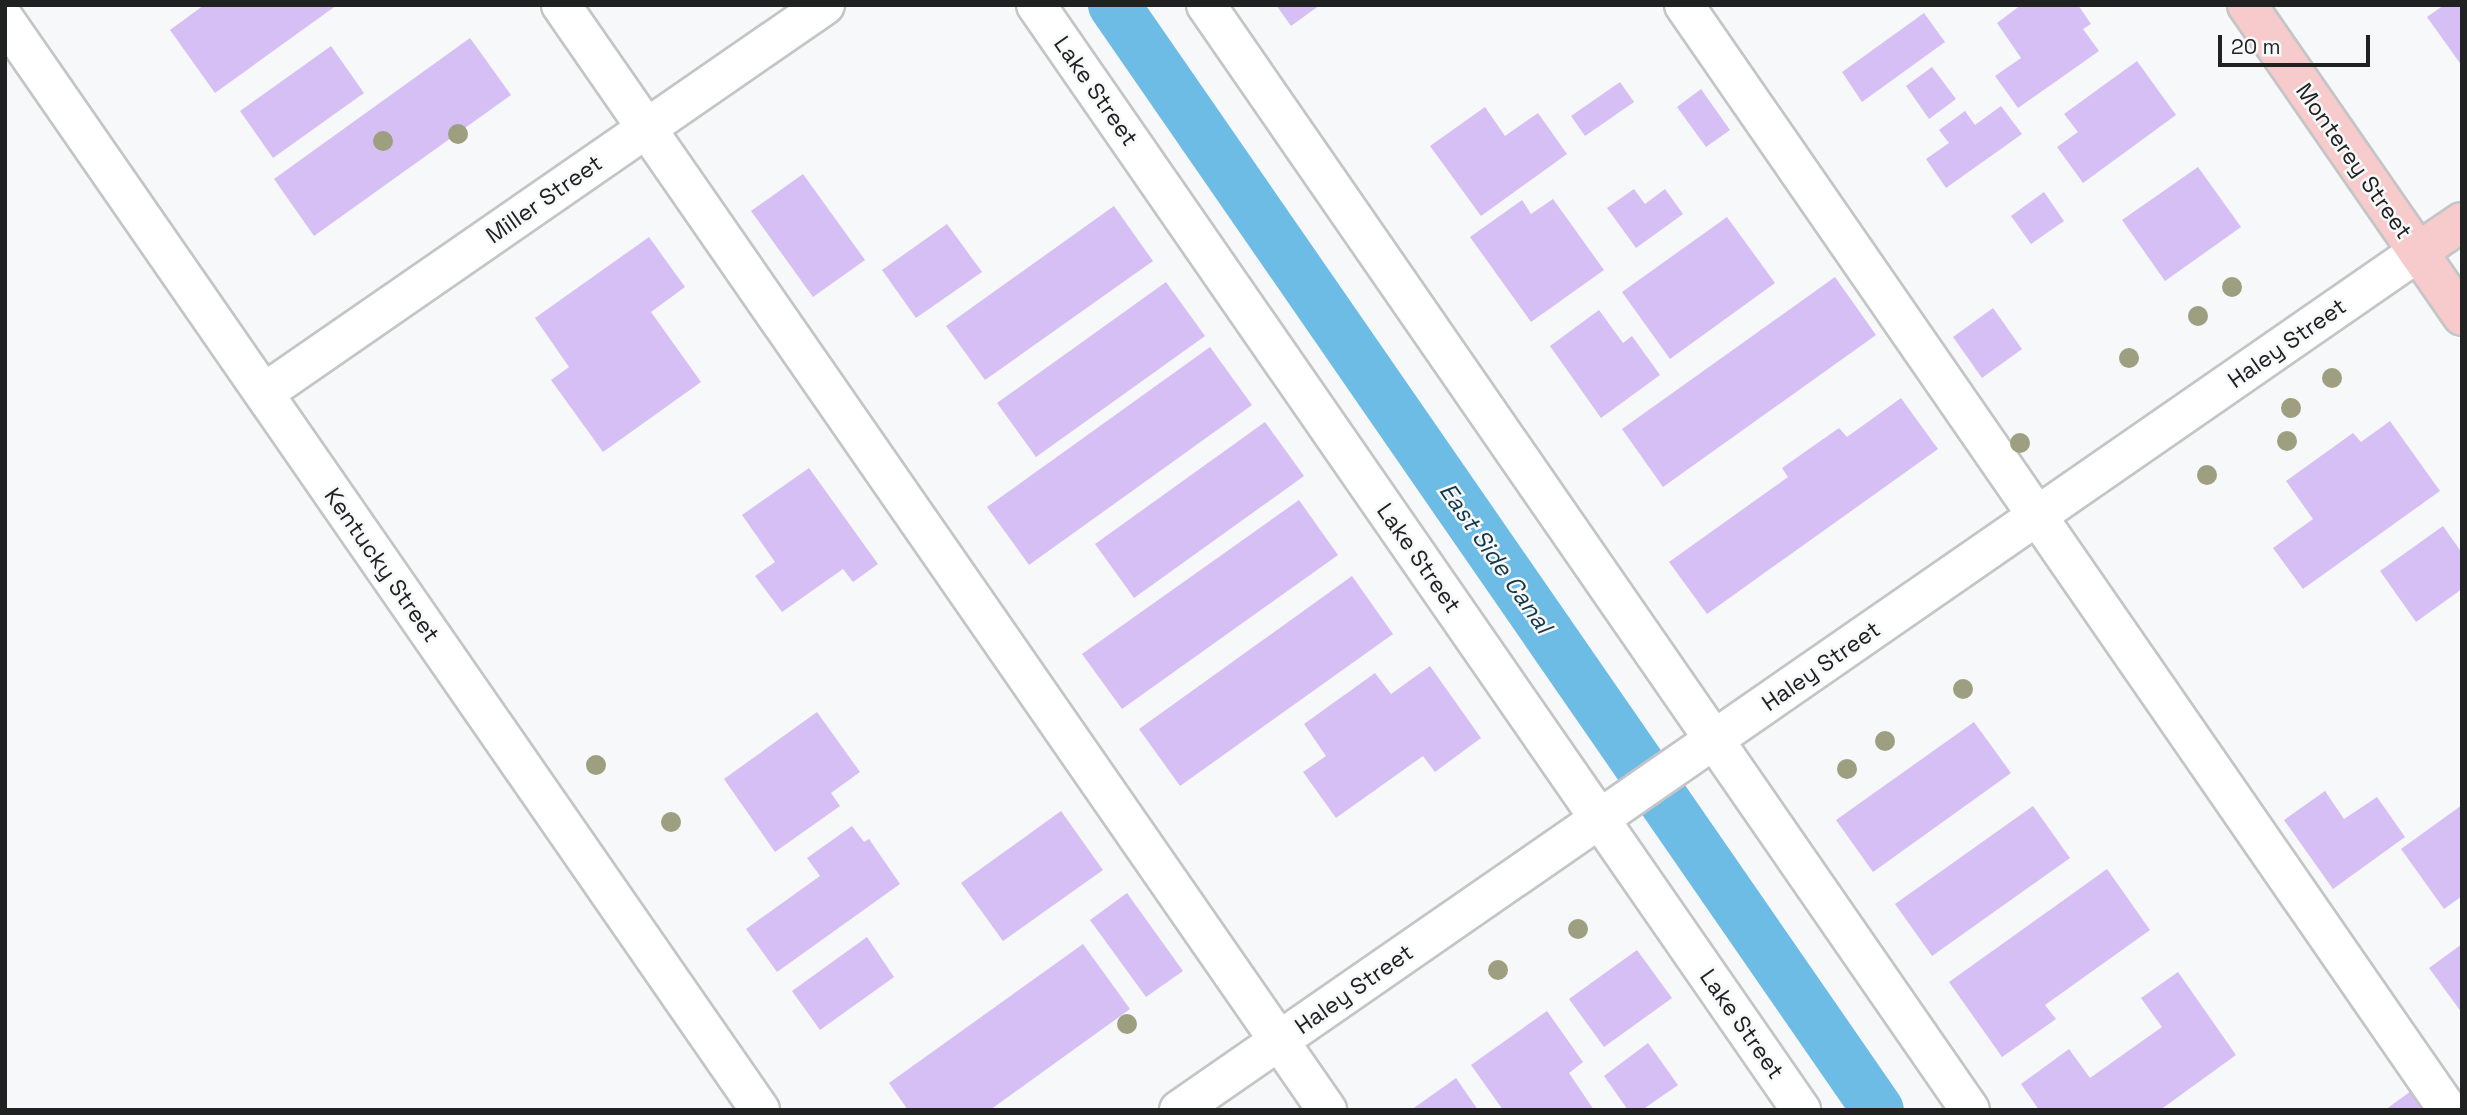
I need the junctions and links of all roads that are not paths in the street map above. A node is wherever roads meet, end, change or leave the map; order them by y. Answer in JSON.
{"nodes":[{"id":1,"x":561,"y":5,"type":"edge"},
{"id":2,"x":824,"y":5,"type":"edge"},
{"id":3,"x":1037,"y":5,"type":"edge"},
{"id":4,"x":1206,"y":5,"type":"edge"},
{"id":5,"x":1684,"y":5,"type":"edge"},
{"id":6,"x":2247,"y":5,"type":"edge"},
{"id":7,"x":5,"y":20,"type":"edge"},
{"id":8,"x":647,"y":128,"type":"junction"},
{"id":9,"x":2462,"y":222,"type":"edge"},
{"id":10,"x":2418,"y":252,"type":"junction"},
{"id":11,"x":2462,"y":316,"type":"edge"},
{"id":12,"x":264,"y":393,"type":"junction"},
{"id":13,"x":2037,"y":516,"type":"junction"},
{"id":14,"x":1714,"y":740,"type":"junction"},
{"id":15,"x":1600,"y":819,"type":"junction"},
{"id":16,"x":1279,"y":1041,"type":"junction"},
{"id":17,"x":760,"y":1110,"type":"edge"},
{"id":18,"x":1179,"y":1110,"type":"edge"},
{"id":19,"x":1326,"y":1110,"type":"edge"},
{"id":20,"x":1801,"y":1110,"type":"edge"},
{"id":21,"x":1970,"y":1110,"type":"edge"},
{"id":22,"x":2448,"y":1110,"type":"edge"}],
"edges":[{"from":1,"to":8,"type":"street"},
{"from":2,"to":8,"type":"street","name":"Miller Street"},
{"from":3,"to":15,"type":"street","name":"Lake Street"},
{"from":4,"to":14,"type":"street"},
{"from":5,"to":13,"type":"street"},
{"from":6,"to":10,"type":"main road","name":"Monterey Street"},
{"from":7,"to":12,"type":"street","name":"Kentucky Street"},
{"from":8,"to":12,"type":"street","name":"Miller Street"},
{"from":8,"to":16,"type":"street"},
{"from":9,"to":10,"type":"main road","name":"Haley Street"},
{"from":10,"to":11,"type":"main road","name":"Monterey Street"},
{"from":10,"to":13,"type":"street","name":"Haley Street"},
{"from":12,"to":17,"type":"street","name":"Kentucky Street"},
{"from":13,"to":14,"type":"street","name":"Haley Street"},
{"from":13,"to":22,"type":"street"},
{"from":14,"to":15,"type":"street","name":"Haley Street"},
{"from":14,"to":21,"type":"street"},
{"from":15,"to":16,"type":"street","name":"Haley Street"},
{"from":15,"to":20,"type":"street","name":"Lake Street"},
{"from":16,"to":18,"type":"street","name":"Haley Street"},
{"from":16,"to":19,"type":"street"}]}
